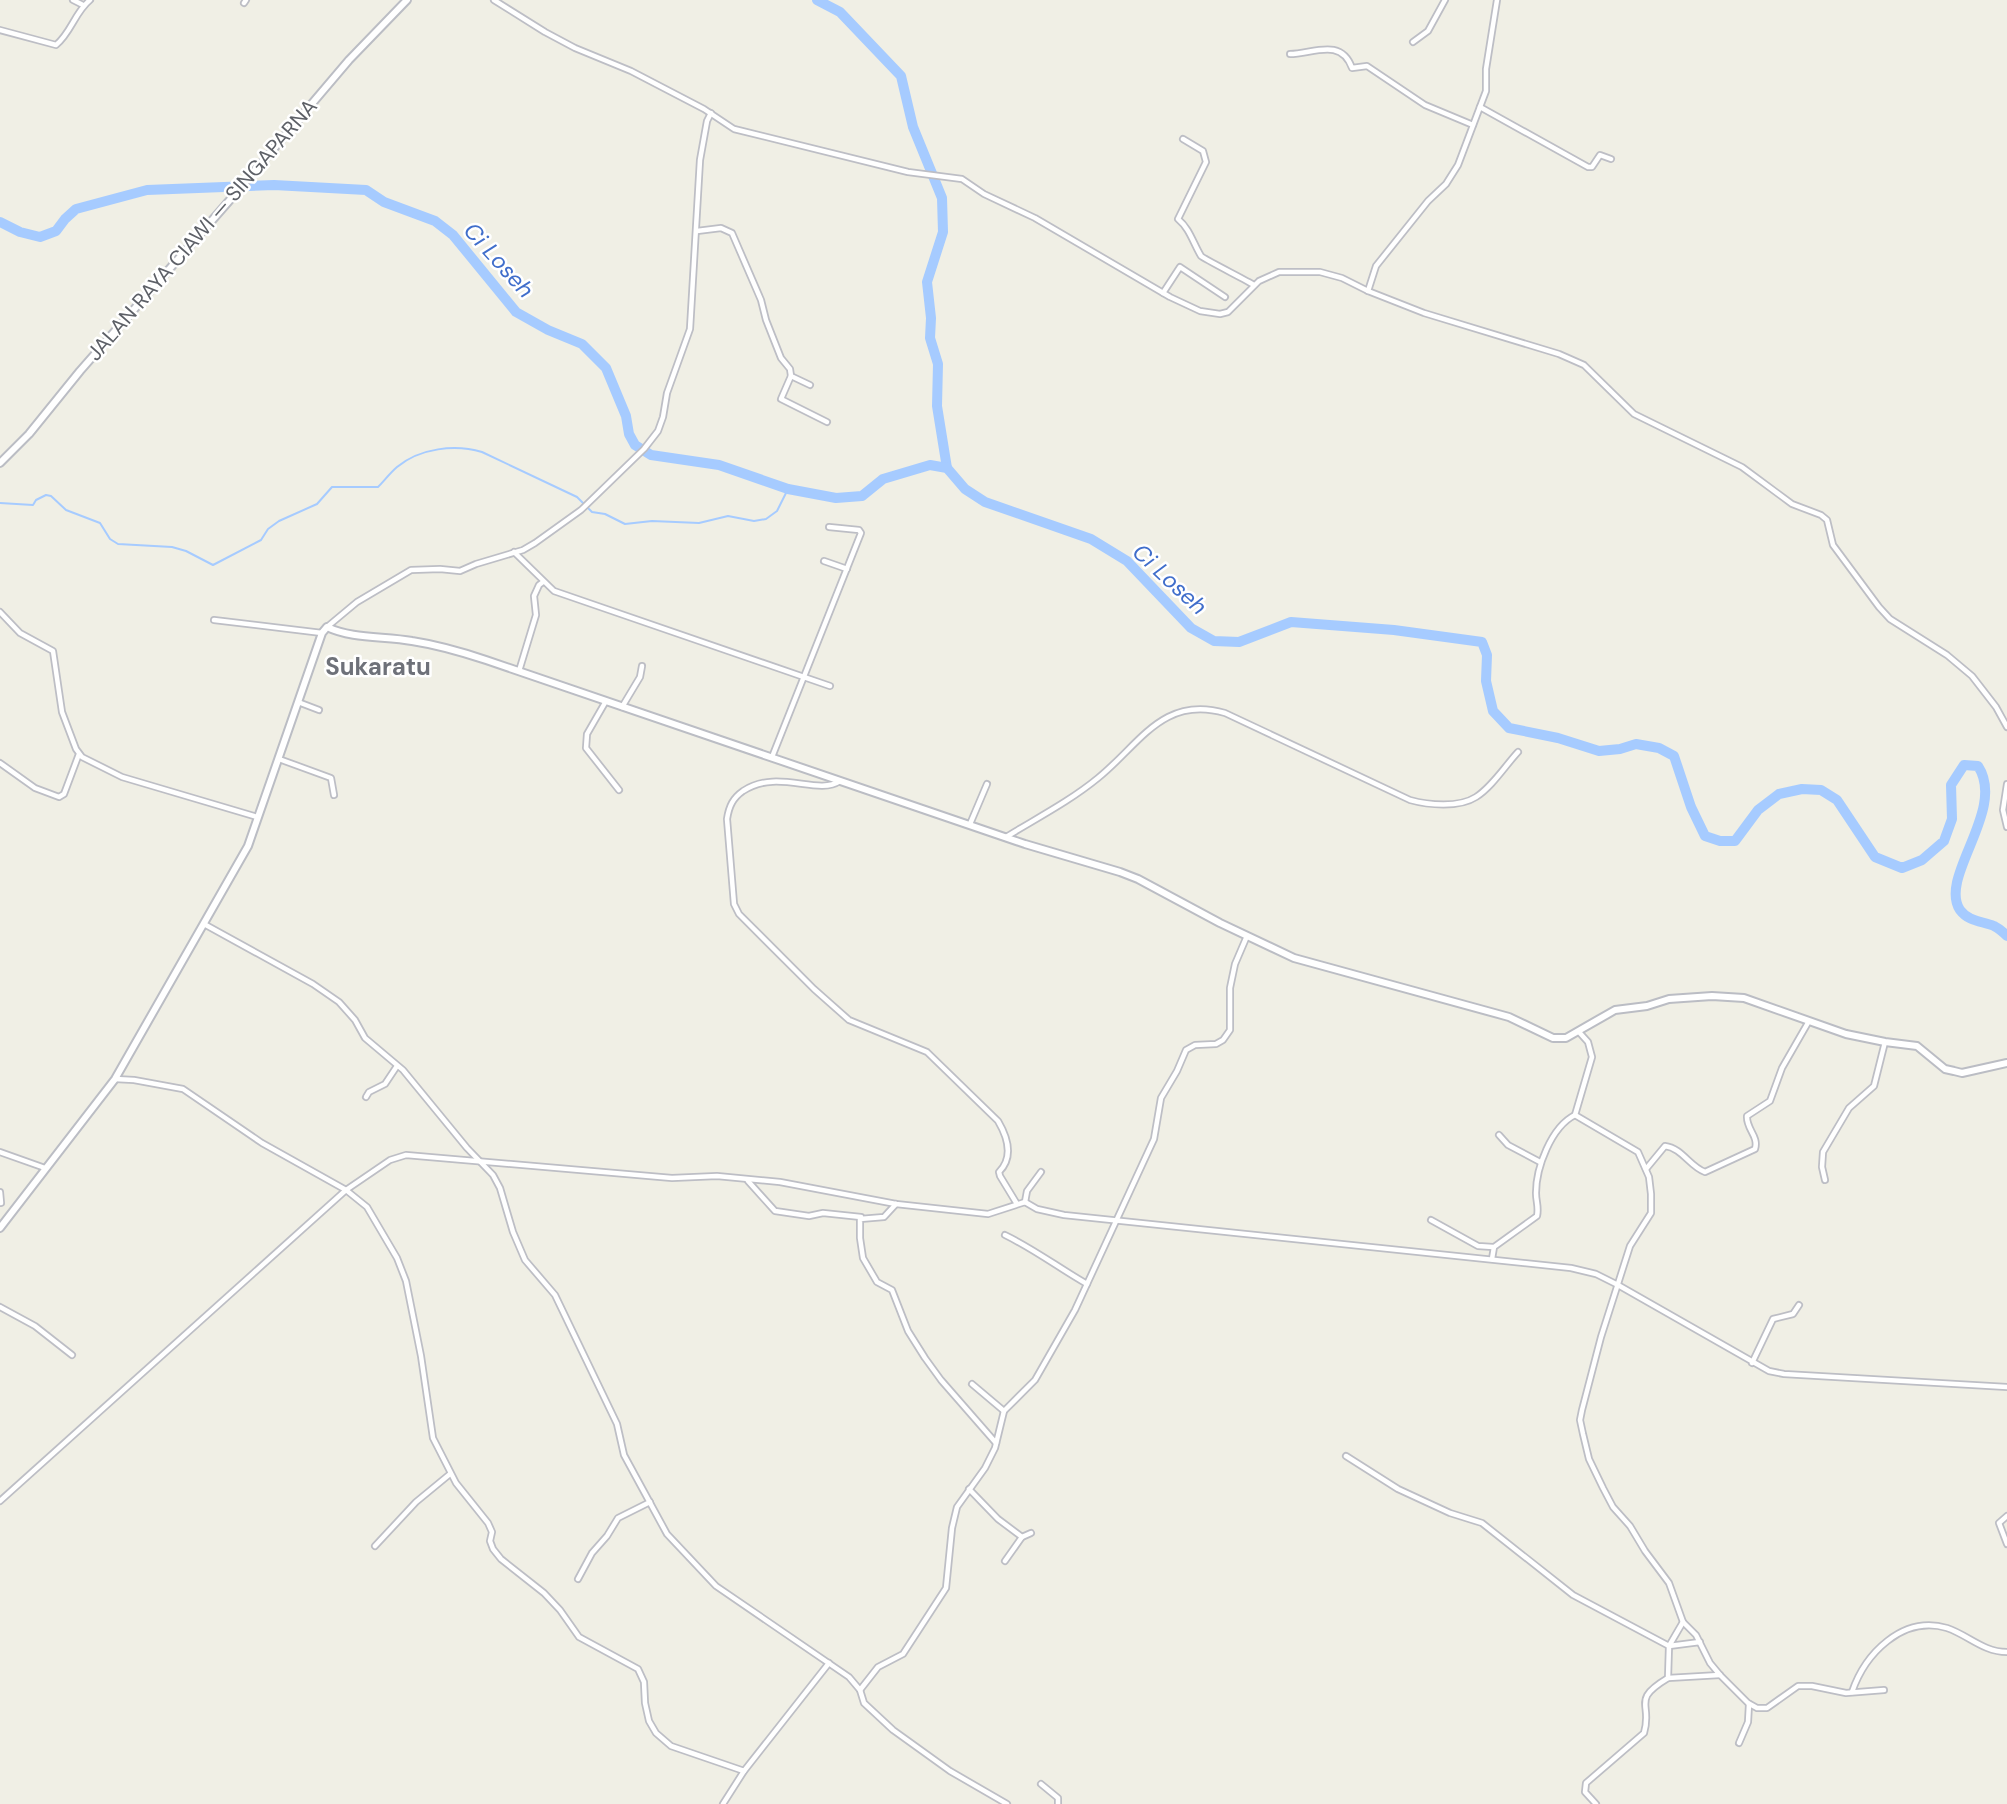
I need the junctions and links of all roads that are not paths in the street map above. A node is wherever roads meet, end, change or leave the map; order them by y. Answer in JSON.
{"nodes":[{"id":1,"x":73,"y":0,"type":"edge"},
{"id":2,"x":90,"y":0,"type":"edge"},
{"id":3,"x":407,"y":0,"type":"edge"},
{"id":4,"x":494,"y":0,"type":"edge"},
{"id":5,"x":1445,"y":0,"type":"edge"},
{"id":6,"x":1497,"y":0,"type":"edge"},
{"id":7,"x":83,"y":5,"type":"junction"},
{"id":8,"x":0,"y":30,"type":"edge"},
{"id":9,"x":1413,"y":42,"type":"dead end"},
{"id":10,"x":1290,"y":54,"type":"dead end"},
{"id":11,"x":1480,"y":107,"type":"junction"},
{"id":12,"x":711,"y":113,"type":"junction"},
{"id":13,"x":1473,"y":125,"type":"junction"},
{"id":14,"x":1182,"y":139,"type":"dead end"},
{"id":15,"x":1611,"y":159,"type":"dead end"},
{"id":16,"x":697,"y":231,"type":"junction"},
{"id":17,"x":1254,"y":285,"type":"junction"},
{"id":18,"x":1368,"y":291,"type":"junction"},
{"id":19,"x":1163,"y":293,"type":"junction"},
{"id":20,"x":1225,"y":297,"type":"dead end"},
{"id":21,"x":792,"y":376,"type":"junction"},
{"id":22,"x":810,"y":386,"type":"dead end"},
{"id":23,"x":827,"y":422,"type":"dead end"},
{"id":24,"x":0,"y":463,"type":"edge"},
{"id":25,"x":829,"y":527,"type":"dead end"},
{"id":26,"x":514,"y":552,"type":"junction"},
{"id":27,"x":824,"y":561,"type":"dead end"},
{"id":28,"x":847,"y":569,"type":"junction"},
{"id":29,"x":543,"y":582,"type":"junction"},
{"id":30,"x":0,"y":612,"type":"edge"},
{"id":31,"x":214,"y":620,"type":"dead end"},
{"id":32,"x":327,"y":627,"type":"junction"},
{"id":33,"x":322,"y":633,"type":"junction"},
{"id":34,"x":642,"y":666,"type":"dead end"},
{"id":35,"x":519,"y":671,"type":"junction"},
{"id":36,"x":804,"y":676,"type":"junction"},
{"id":37,"x":830,"y":686,"type":"dead end"},
{"id":38,"x":606,"y":701,"type":"junction"},
{"id":39,"x":297,"y":702,"type":"junction"},
{"id":40,"x":622,"y":707,"type":"junction"},
{"id":41,"x":319,"y":710,"type":"dead end"},
{"id":42,"x":2007,"y":727,"type":"edge"},
{"id":43,"x":1518,"y":752,"type":"dead end"},
{"id":44,"x":79,"y":754,"type":"junction"},
{"id":45,"x":772,"y":757,"type":"junction"},
{"id":46,"x":279,"y":759,"type":"junction"},
{"id":47,"x":0,"y":763,"type":"edge"},
{"id":48,"x":841,"y":780,"type":"junction"},
{"id":49,"x":987,"y":784,"type":"dead end"},
{"id":50,"x":2007,"y":784,"type":"edge"},
{"id":51,"x":619,"y":790,"type":"dead end"},
{"id":52,"x":334,"y":795,"type":"dead end"},
{"id":53,"x":257,"y":817,"type":"junction"},
{"id":54,"x":970,"y":824,"type":"junction"},
{"id":55,"x":2007,"y":827,"type":"edge"},
{"id":56,"x":1005,"y":837,"type":"junction"},
{"id":57,"x":204,"y":924,"type":"junction"},
{"id":58,"x":1247,"y":936,"type":"junction"},
{"id":59,"x":1809,"y":1021,"type":"junction"},
{"id":60,"x":1579,"y":1032,"type":"junction"},
{"id":61,"x":1885,"y":1042,"type":"junction"},
{"id":62,"x":2007,"y":1063,"type":"edge"},
{"id":63,"x":397,"y":1066,"type":"junction"},
{"id":64,"x":114,"y":1079,"type":"junction"},
{"id":65,"x":366,"y":1097,"type":"dead end"},
{"id":66,"x":1575,"y":1115,"type":"junction"},
{"id":67,"x":1499,"y":1135,"type":"dead end"},
{"id":68,"x":0,"y":1153,"type":"edge"},
{"id":69,"x":479,"y":1161,"type":"junction"},
{"id":70,"x":1540,"y":1162,"type":"junction"},
{"id":71,"x":45,"y":1168,"type":"junction"},
{"id":72,"x":1646,"y":1168,"type":"junction"},
{"id":73,"x":1041,"y":1172,"type":"dead end"},
{"id":74,"x":1825,"y":1180,"type":"dead end"},
{"id":75,"x":748,"y":1181,"type":"junction"},
{"id":76,"x":346,"y":1190,"type":"junction"},
{"id":77,"x":0,"y":1192,"type":"edge"},
{"id":78,"x":1025,"y":1202,"type":"junction"},
{"id":79,"x":1,"y":1203,"type":"edge"},
{"id":80,"x":896,"y":1204,"type":"junction"},
{"id":81,"x":1017,"y":1204,"type":"junction"},
{"id":82,"x":862,"y":1218,"type":"junction"},
{"id":83,"x":1431,"y":1220,"type":"dead end"},
{"id":84,"x":1117,"y":1221,"type":"junction"},
{"id":85,"x":0,"y":1228,"type":"edge"},
{"id":86,"x":1005,"y":1235,"type":"dead end"},
{"id":87,"x":1494,"y":1247,"type":"junction"},
{"id":88,"x":1492,"y":1259,"type":"junction"},
{"id":89,"x":1087,"y":1284,"type":"junction"},
{"id":90,"x":1618,"y":1285,"type":"junction"},
{"id":91,"x":1799,"y":1305,"type":"dead end"},
{"id":92,"x":0,"y":1307,"type":"edge"},
{"id":93,"x":72,"y":1355,"type":"dead end"},
{"id":94,"x":1752,"y":1363,"type":"junction"},
{"id":95,"x":972,"y":1384,"type":"dead end"},
{"id":96,"x":2007,"y":1387,"type":"edge"},
{"id":97,"x":1004,"y":1411,"type":"junction"},
{"id":98,"x":996,"y":1443,"type":"junction"},
{"id":99,"x":1346,"y":1456,"type":"dead end"},
{"id":100,"x":450,"y":1474,"type":"junction"},
{"id":101,"x":970,"y":1489,"type":"junction"},
{"id":102,"x":1,"y":1499,"type":"edge"},
{"id":103,"x":650,"y":1502,"type":"junction"},
{"id":104,"x":2007,"y":1516,"type":"edge"},
{"id":105,"x":1031,"y":1534,"type":"dead end"},
{"id":106,"x":1022,"y":1537,"type":"junction"},
{"id":107,"x":2007,"y":1545,"type":"edge"},
{"id":108,"x":375,"y":1546,"type":"dead end"},
{"id":109,"x":1005,"y":1560,"type":"dead end"},
{"id":110,"x":578,"y":1580,"type":"dead end"},
{"id":111,"x":1683,"y":1622,"type":"junction"},
{"id":112,"x":1700,"y":1642,"type":"junction"},
{"id":113,"x":1669,"y":1646,"type":"junction"},
{"id":114,"x":2007,"y":1652,"type":"edge"},
{"id":115,"x":829,"y":1663,"type":"junction"},
{"id":116,"x":1720,"y":1675,"type":"junction"},
{"id":117,"x":1668,"y":1678,"type":"junction"},
{"id":118,"x":1884,"y":1689,"type":"dead end"},
{"id":119,"x":860,"y":1690,"type":"junction"},
{"id":120,"x":1852,"y":1692,"type":"junction"},
{"id":121,"x":1748,"y":1703,"type":"junction"},
{"id":122,"x":1740,"y":1743,"type":"dead end"},
{"id":123,"x":744,"y":1771,"type":"junction"},
{"id":124,"x":1041,"y":1784,"type":"dead end"},
{"id":125,"x":723,"y":1804,"type":"edge"},
{"id":126,"x":1007,"y":1804,"type":"edge"},
{"id":127,"x":1058,"y":1804,"type":"edge"},
{"id":128,"x":1597,"y":1804,"type":"edge"}],
"edges":[{"from":1,"to":7,"type":"street"},
{"from":2,"to":7,"type":"street"},
{"from":3,"to":24,"type":"street","name":"JALAN RAYA CIAWI — SINGAPARNA"},
{"from":4,"to":12,"type":"street"},
{"from":5,"to":9,"type":"street"},
{"from":6,"to":11,"type":"street"},
{"from":7,"to":8,"type":"street"},
{"from":10,"to":13,"type":"street"},
{"from":11,"to":13,"type":"street"},
{"from":11,"to":15,"type":"street"},
{"from":12,"to":16,"type":"street"},
{"from":12,"to":19,"type":"street"},
{"from":13,"to":18,"type":"street"},
{"from":14,"to":17,"type":"street"},
{"from":16,"to":21,"type":"street"},
{"from":16,"to":26,"type":"street"},
{"from":17,"to":18,"type":"street"},
{"from":17,"to":19,"type":"street"},
{"from":18,"to":42,"type":"street"},
{"from":19,"to":20,"type":"street"},
{"from":21,"to":22,"type":"street"},
{"from":21,"to":23,"type":"street"},
{"from":25,"to":28,"type":"street"},
{"from":26,"to":29,"type":"street"},
{"from":26,"to":32,"type":"street"},
{"from":27,"to":28,"type":"street"},
{"from":28,"to":36,"type":"street"},
{"from":29,"to":35,"type":"street"},
{"from":29,"to":36,"type":"street"},
{"from":30,"to":44,"type":"street"},
{"from":31,"to":33,"type":"street"},
{"from":32,"to":33,"type":"street"},
{"from":32,"to":35,"type":"street"},
{"from":33,"to":39,"type":"street"},
{"from":34,"to":40,"type":"street"},
{"from":35,"to":38,"type":"street"},
{"from":36,"to":37,"type":"street"},
{"from":36,"to":45,"type":"street"},
{"from":38,"to":40,"type":"street"},
{"from":38,"to":51,"type":"street"},
{"from":39,"to":41,"type":"street"},
{"from":39,"to":46,"type":"street"},
{"from":40,"to":45,"type":"street"},
{"from":43,"to":56,"type":"street"},
{"from":44,"to":47,"type":"street"},
{"from":44,"to":53,"type":"street"},
{"from":45,"to":48,"type":"street"},
{"from":46,"to":52,"type":"street"},
{"from":46,"to":53,"type":"street"},
{"from":48,"to":54,"type":"street"},
{"from":48,"to":81,"type":"street"},
{"from":49,"to":54,"type":"street"},
{"from":50,"to":55,"type":"street"},
{"from":53,"to":57,"type":"street"},
{"from":54,"to":56,"type":"street"},
{"from":56,"to":58,"type":"street"},
{"from":57,"to":63,"type":"street"},
{"from":57,"to":64,"type":"street"},
{"from":58,"to":60,"type":"street"},
{"from":58,"to":84,"type":"street"},
{"from":59,"to":60,"type":"street"},
{"from":59,"to":61,"type":"street"},
{"from":59,"to":72,"type":"street"},
{"from":60,"to":66,"type":"street"},
{"from":61,"to":62,"type":"street"},
{"from":61,"to":74,"type":"street"},
{"from":63,"to":65,"type":"street"},
{"from":63,"to":69,"type":"street"},
{"from":64,"to":71,"type":"street"},
{"from":64,"to":76,"type":"street"},
{"from":66,"to":70,"type":"street"},
{"from":66,"to":72,"type":"street"},
{"from":67,"to":70,"type":"street"},
{"from":68,"to":71,"type":"street"},
{"from":69,"to":75,"type":"street"},
{"from":69,"to":76,"type":"street"},
{"from":69,"to":103,"type":"street"},
{"from":70,"to":87,"type":"street"},
{"from":71,"to":85,"type":"street"},
{"from":72,"to":90,"type":"street"},
{"from":73,"to":78,"type":"street"},
{"from":75,"to":80,"type":"street"},
{"from":75,"to":82,"type":"street"},
{"from":76,"to":100,"type":"street"},
{"from":76,"to":102,"type":"street"},
{"from":77,"to":79,"type":"street"},
{"from":78,"to":81,"type":"street"},
{"from":78,"to":84,"type":"street"},
{"from":80,"to":81,"type":"street"},
{"from":80,"to":82,"type":"street"},
{"from":82,"to":98,"type":"street"},
{"from":83,"to":87,"type":"street"},
{"from":84,"to":88,"type":"street"},
{"from":84,"to":89,"type":"street"},
{"from":86,"to":89,"type":"street"},
{"from":87,"to":88,"type":"street"},
{"from":88,"to":90,"type":"street"},
{"from":89,"to":97,"type":"street"},
{"from":90,"to":94,"type":"street"},
{"from":90,"to":111,"type":"street"},
{"from":91,"to":94,"type":"street"},
{"from":92,"to":93,"type":"street"},
{"from":94,"to":96,"type":"street"},
{"from":95,"to":97,"type":"street"},
{"from":97,"to":98,"type":"street"},
{"from":98,"to":101,"type":"street"},
{"from":99,"to":113,"type":"street"},
{"from":100,"to":108,"type":"street"},
{"from":100,"to":123,"type":"street"},
{"from":101,"to":106,"type":"street"},
{"from":101,"to":119,"type":"street"},
{"from":103,"to":110,"type":"street"},
{"from":103,"to":115,"type":"street"},
{"from":104,"to":107,"type":"street"},
{"from":105,"to":106,"type":"street"},
{"from":106,"to":109,"type":"street"},
{"from":111,"to":112,"type":"street"},
{"from":111,"to":113,"type":"street"},
{"from":112,"to":113,"type":"street"},
{"from":112,"to":116,"type":"street"},
{"from":113,"to":117,"type":"street"},
{"from":114,"to":120,"type":"street"},
{"from":115,"to":119,"type":"street"},
{"from":115,"to":123,"type":"street"},
{"from":116,"to":117,"type":"street"},
{"from":116,"to":121,"type":"street"},
{"from":117,"to":128,"type":"street"},
{"from":118,"to":120,"type":"street"},
{"from":119,"to":126,"type":"street"},
{"from":120,"to":121,"type":"street"},
{"from":121,"to":122,"type":"street"},
{"from":123,"to":125,"type":"street"},
{"from":124,"to":127,"type":"street"}]}
